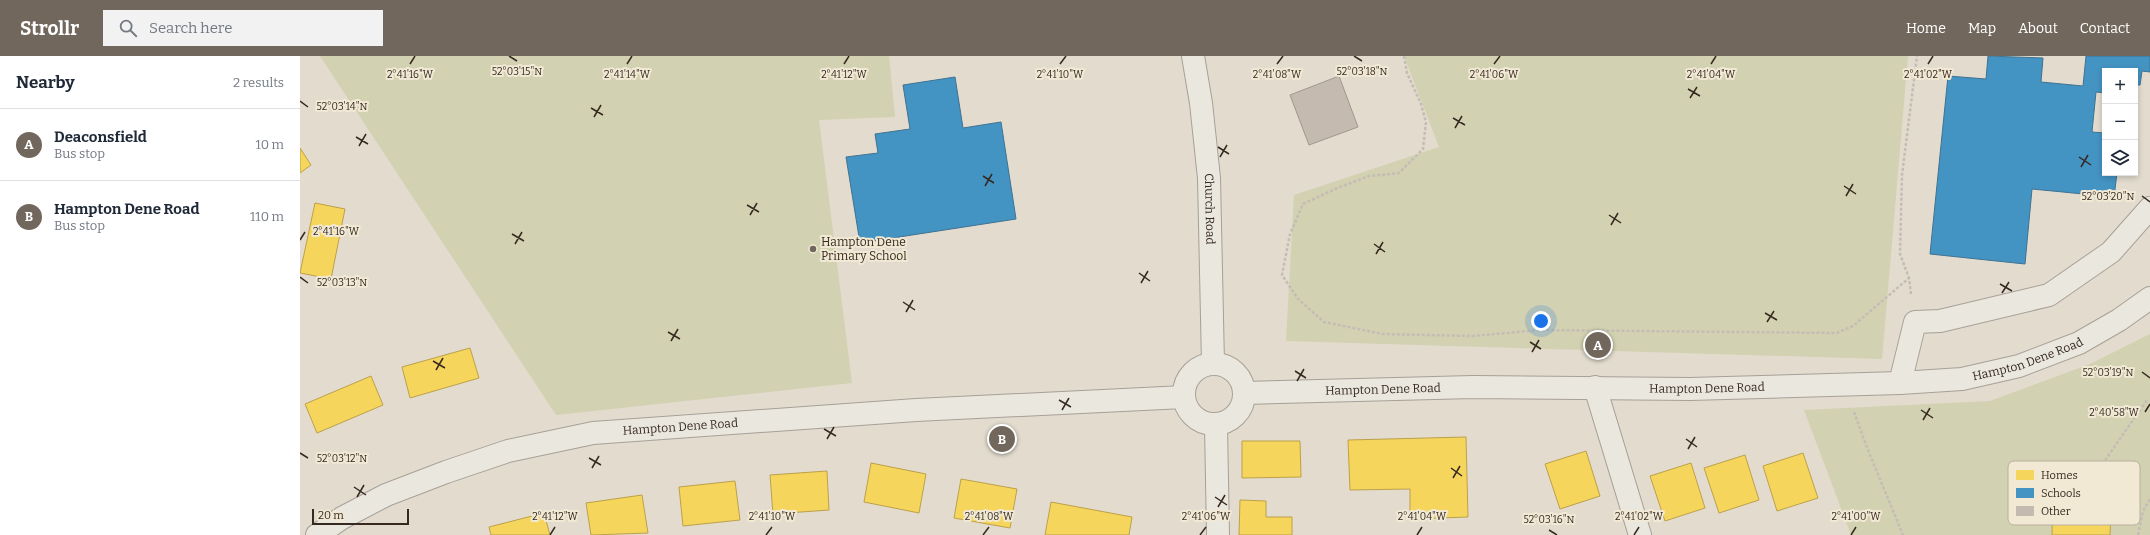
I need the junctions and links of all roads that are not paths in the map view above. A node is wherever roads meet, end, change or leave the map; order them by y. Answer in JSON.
{"nodes":[{"id":1,"x":1193,"y":56,"type":"edge"},
{"id":2,"x":2150,"y":208,"type":"edge"},
{"id":3,"x":2150,"y":298,"type":"edge"},
{"id":4,"x":1213,"y":364,"type":"junction"},
{"id":5,"x":1900,"y":383,"type":"junction"},
{"id":6,"x":1595,"y":387,"type":"junction"},
{"id":7,"x":1244,"y":393,"type":"junction"},
{"id":8,"x":1184,"y":397,"type":"junction"},
{"id":9,"x":1216,"y":425,"type":"junction"},
{"id":10,"x":317,"y":535,"type":"edge"},
{"id":11,"x":1218,"y":535,"type":"edge"},
{"id":12,"x":1640,"y":535,"type":"edge"}],
"edges":[{"from":1,"to":4,"type":"street","name":"Church Road"},
{"from":2,"to":5,"type":"street"},
{"from":3,"to":5,"type":"street","name":"Hampton Dene Road"},
{"from":4,"to":7,"type":"street"},
{"from":4,"to":8,"type":"street"},
{"from":5,"to":6,"type":"street","name":"Hampton Dene Road"},
{"from":6,"to":7,"type":"street","name":"Hampton Dene Road"},
{"from":6,"to":12,"type":"street"},
{"from":7,"to":9,"type":"street"},
{"from":8,"to":9,"type":"street"},
{"from":8,"to":10,"type":"street","name":"Hampton Dene Road"},
{"from":9,"to":11,"type":"street"}]}
